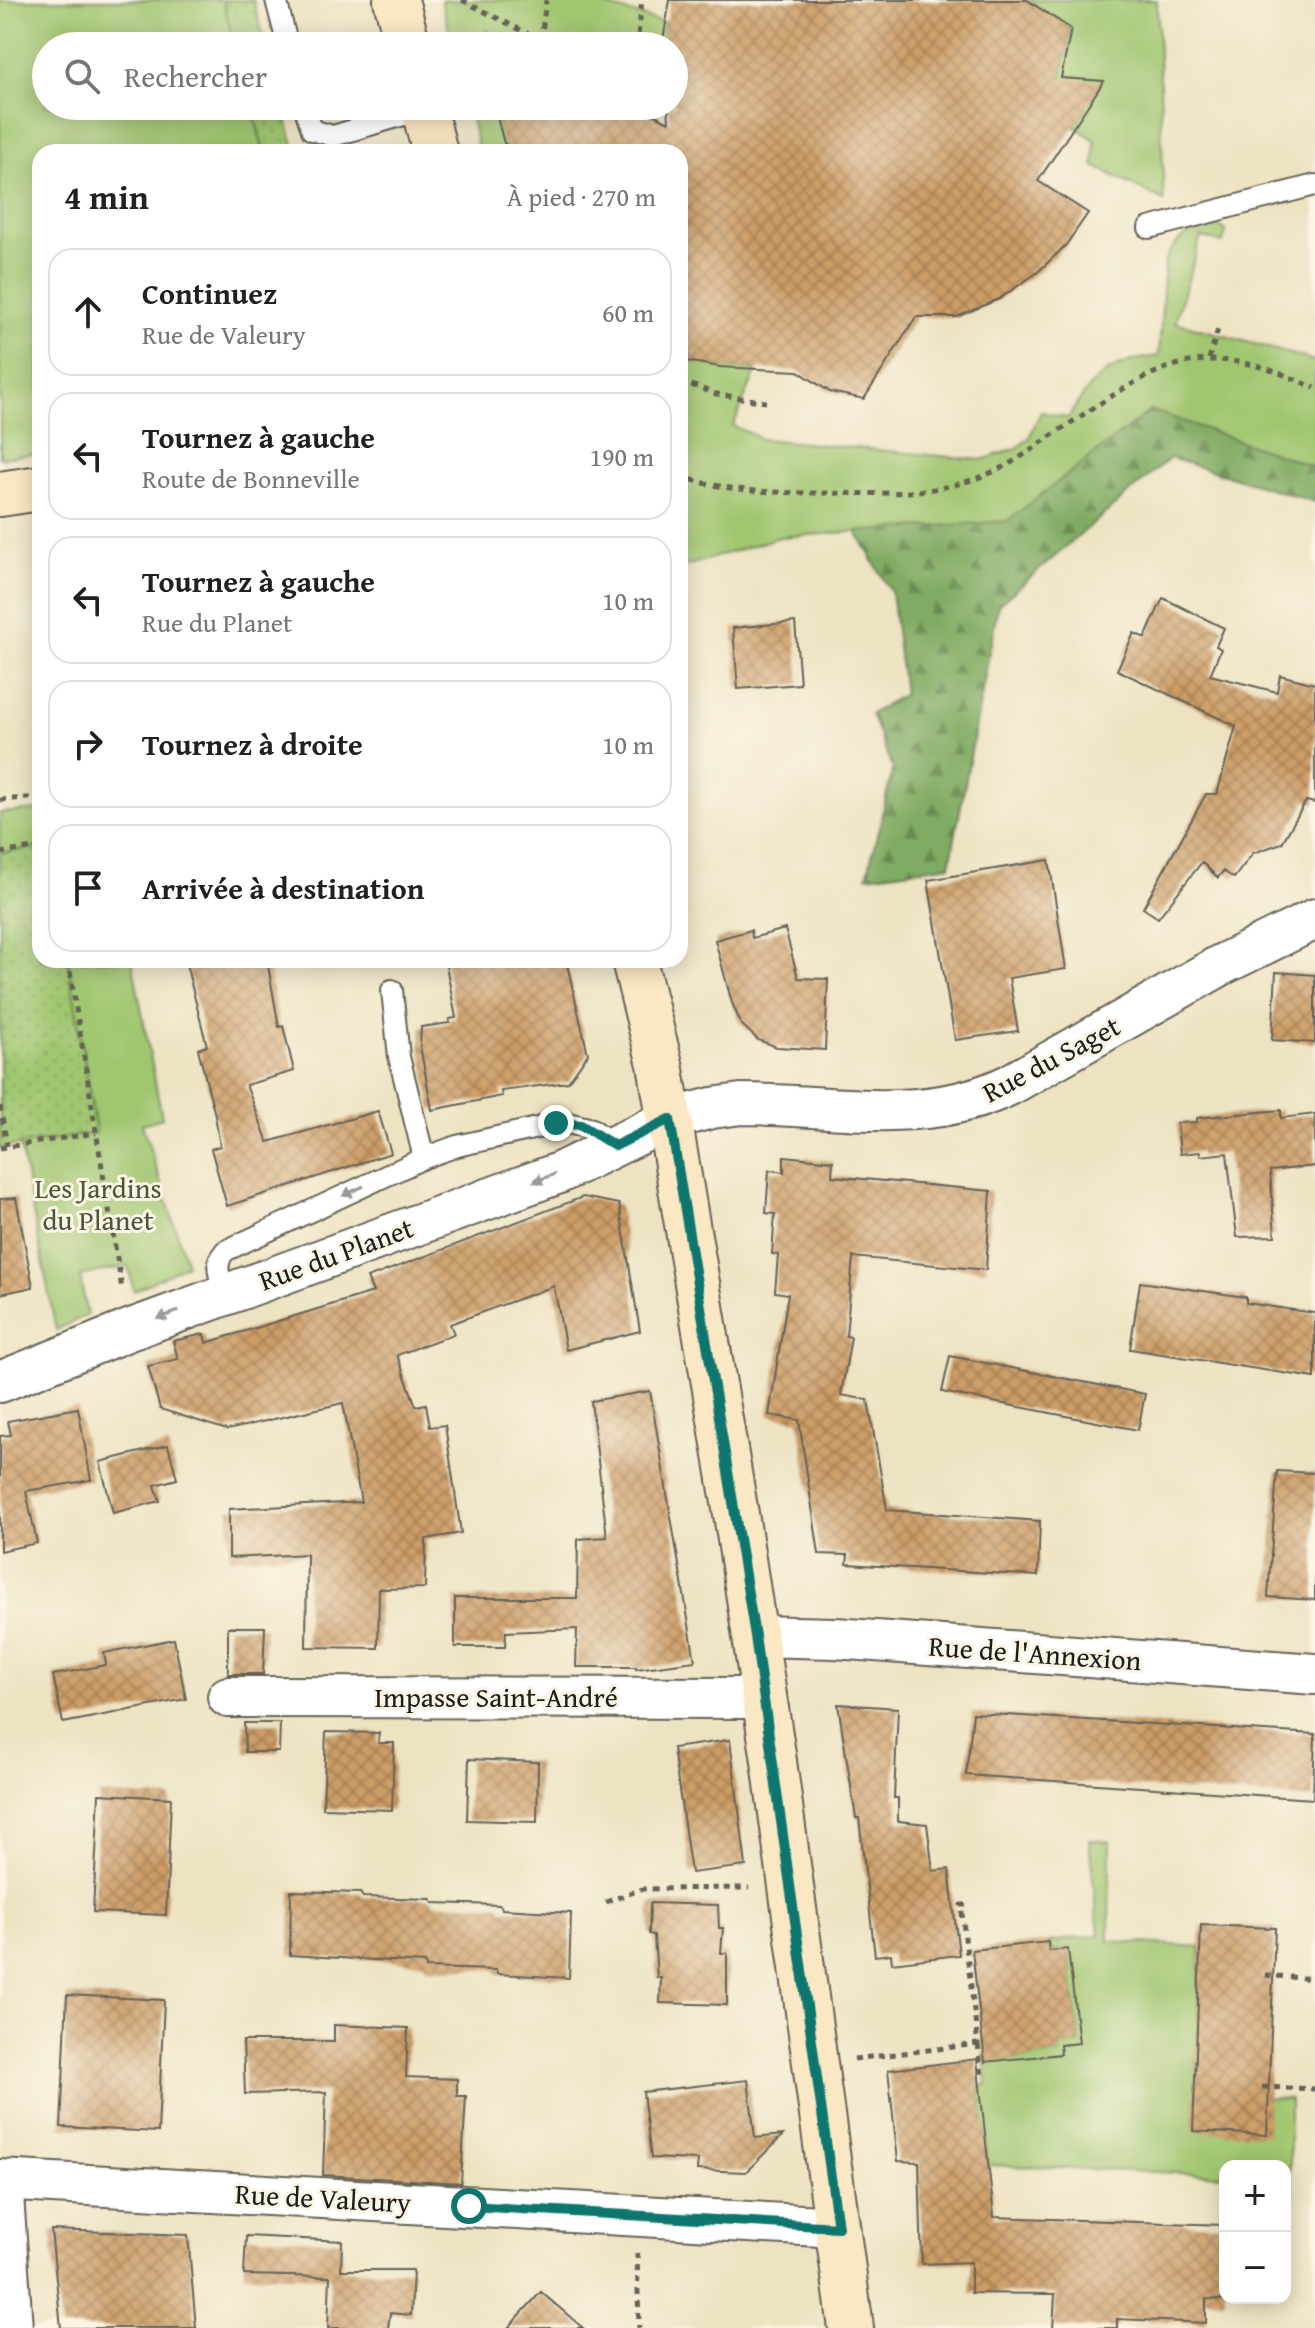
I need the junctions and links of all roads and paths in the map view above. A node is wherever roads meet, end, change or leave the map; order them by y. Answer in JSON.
{"nodes":[{"id":1,"x":276,"y":0,"type":"edge"},
{"id":2,"x":396,"y":0,"type":"edge"},
{"id":3,"x":462,"y":0,"type":"edge"},
{"id":4,"x":546,"y":0,"type":"edge"},
{"id":5,"x":642,"y":0,"type":"edge"},
{"id":6,"x":284,"y":32,"type":"edge"},
{"id":7,"x":404,"y":32,"type":"edge"},
{"id":8,"x":525,"y":32,"type":"edge"},
{"id":9,"x":542,"y":32,"type":"edge"},
{"id":10,"x":639,"y":32,"type":"edge"},
{"id":11,"x":309,"y":120,"type":"edge"},
{"id":12,"x":385,"y":120,"type":"edge"},
{"id":13,"x":427,"y":120,"type":"edge"},
{"id":14,"x":433,"y":144,"type":"edge"},
{"id":15,"x":1315,"y":185,"type":"edge"},
{"id":16,"x":1149,"y":228,"type":"dead end"},
{"id":17,"x":1219,"y":326,"type":"dead end"},
{"id":18,"x":1209,"y":359,"type":"junction"},
{"id":19,"x":688,"y":384,"type":"edge"},
{"id":20,"x":1315,"y":388,"type":"edge"},
{"id":21,"x":766,"y":402,"type":"dead end"},
{"id":22,"x":688,"y":478,"type":"edge"},
{"id":23,"x":32,"y":489,"type":"edge"},
{"id":24,"x":0,"y":494,"type":"edge"},
{"id":25,"x":32,"y":793,"type":"edge"},
{"id":26,"x":0,"y":800,"type":"edge"},
{"id":27,"x":32,"y":848,"type":"edge"},
{"id":28,"x":0,"y":853,"type":"edge"},
{"id":29,"x":1315,"y":919,"type":"edge"},
{"id":30,"x":69,"y":968,"type":"edge"},
{"id":31,"x":636,"y":968,"type":"edge"},
{"id":32,"x":392,"y":990,"type":"dead end"},
{"id":33,"x":0,"y":1106,"type":"edge"},
{"id":34,"x":670,"y":1119,"type":"junction"},
{"id":35,"x":96,"y":1133,"type":"junction"},
{"id":36,"x":615,"y":1146,"type":"junction"},
{"id":37,"x":3,"y":1147,"type":"edge"},
{"id":38,"x":424,"y":1158,"type":"junction"},
{"id":39,"x":226,"y":1293,"type":"junction"},
{"id":40,"x":129,"y":1330,"type":"junction"},
{"id":41,"x":0,"y":1382,"type":"edge"},
{"id":42,"x":755,"y":1636,"type":"junction"},
{"id":43,"x":1315,"y":1674,"type":"edge"},
{"id":44,"x":228,"y":1697,"type":"dead end"},
{"id":45,"x":764,"y":1698,"type":"junction"},
{"id":46,"x":790,"y":1888,"type":"junction"},
{"id":47,"x":606,"y":1902,"type":"dead end"},
{"id":48,"x":966,"y":1905,"type":"dead end"},
{"id":49,"x":1265,"y":1975,"type":"dead end"},
{"id":50,"x":1315,"y":1979,"type":"edge"},
{"id":51,"x":978,"y":2044,"type":"junction"},
{"id":52,"x":814,"y":2064,"type":"junction"},
{"id":53,"x":982,"y":2077,"type":"dead end"},
{"id":54,"x":1262,"y":2087,"type":"dead end"},
{"id":55,"x":1315,"y":2089,"type":"edge"},
{"id":56,"x":1,"y":2180,"type":"edge"},
{"id":57,"x":637,"y":2216,"type":"junction"},
{"id":58,"x":838,"y":2227,"type":"junction"},
{"id":59,"x":12,"y":2328,"type":"edge"},
{"id":60,"x":639,"y":2328,"type":"edge"},
{"id":61,"x":851,"y":2328,"type":"edge"}],
"edges":[{"from":1,"to":6,"type":"lane"},
{"from":2,"to":7,"type":"main road"},
{"from":3,"to":8,"type":"path"},
{"from":4,"to":9,"type":"path"},
{"from":5,"to":10,"type":"path"},
{"from":11,"to":12,"type":"lane"},
{"from":13,"to":14,"type":"main road"},
{"from":15,"to":16,"type":"lane"},
{"from":17,"to":18,"type":"path"},
{"from":18,"to":20,"type":"path"},
{"from":18,"to":22,"type":"path"},
{"from":19,"to":21,"type":"path"},
{"from":23,"to":24,"type":"main road"},
{"from":25,"to":26,"type":"path"},
{"from":27,"to":28,"type":"path"},
{"from":29,"to":34,"type":"street","name":"Rue du Saget"},
{"from":30,"to":35,"type":"path"},
{"from":31,"to":34,"type":"main road"},
{"from":32,"to":38,"type":"lane"},
{"from":33,"to":37,"type":"path"},
{"from":34,"to":36,"type":"street","name":"Rue du Planet"},
{"from":34,"to":42,"type":"main road"},
{"from":35,"to":37,"type":"path"},
{"from":35,"to":40,"type":"path"},
{"from":36,"to":38,"type":"lane"},
{"from":36,"to":39,"type":"street","name":"Rue du Planet","one_way":true},
{"from":38,"to":39,"type":"lane","one_way":true},
{"from":39,"to":40,"type":"street","name":"Rue du Planet","one_way":true},
{"from":40,"to":41,"type":"street","name":"Rue du Planet"},
{"from":42,"to":43,"type":"street","name":"Rue de l'Annexion"},
{"from":42,"to":45,"type":"main road"},
{"from":44,"to":45,"type":"street","name":"Impasse Saint-André"},
{"from":45,"to":46,"type":"main road"},
{"from":46,"to":47,"type":"path"},
{"from":46,"to":52,"type":"main road"},
{"from":48,"to":51,"type":"path"},
{"from":49,"to":50,"type":"path"},
{"from":51,"to":52,"type":"path"},
{"from":51,"to":53,"type":"path"},
{"from":52,"to":58,"type":"main road"},
{"from":54,"to":55,"type":"path"},
{"from":56,"to":57,"type":"street","name":"Rue de Valeury"},
{"from":56,"to":59,"type":"street"},
{"from":57,"to":58,"type":"street","name":"Rue de Valeury"},
{"from":57,"to":60,"type":"path"},
{"from":58,"to":61,"type":"main road"}]}
